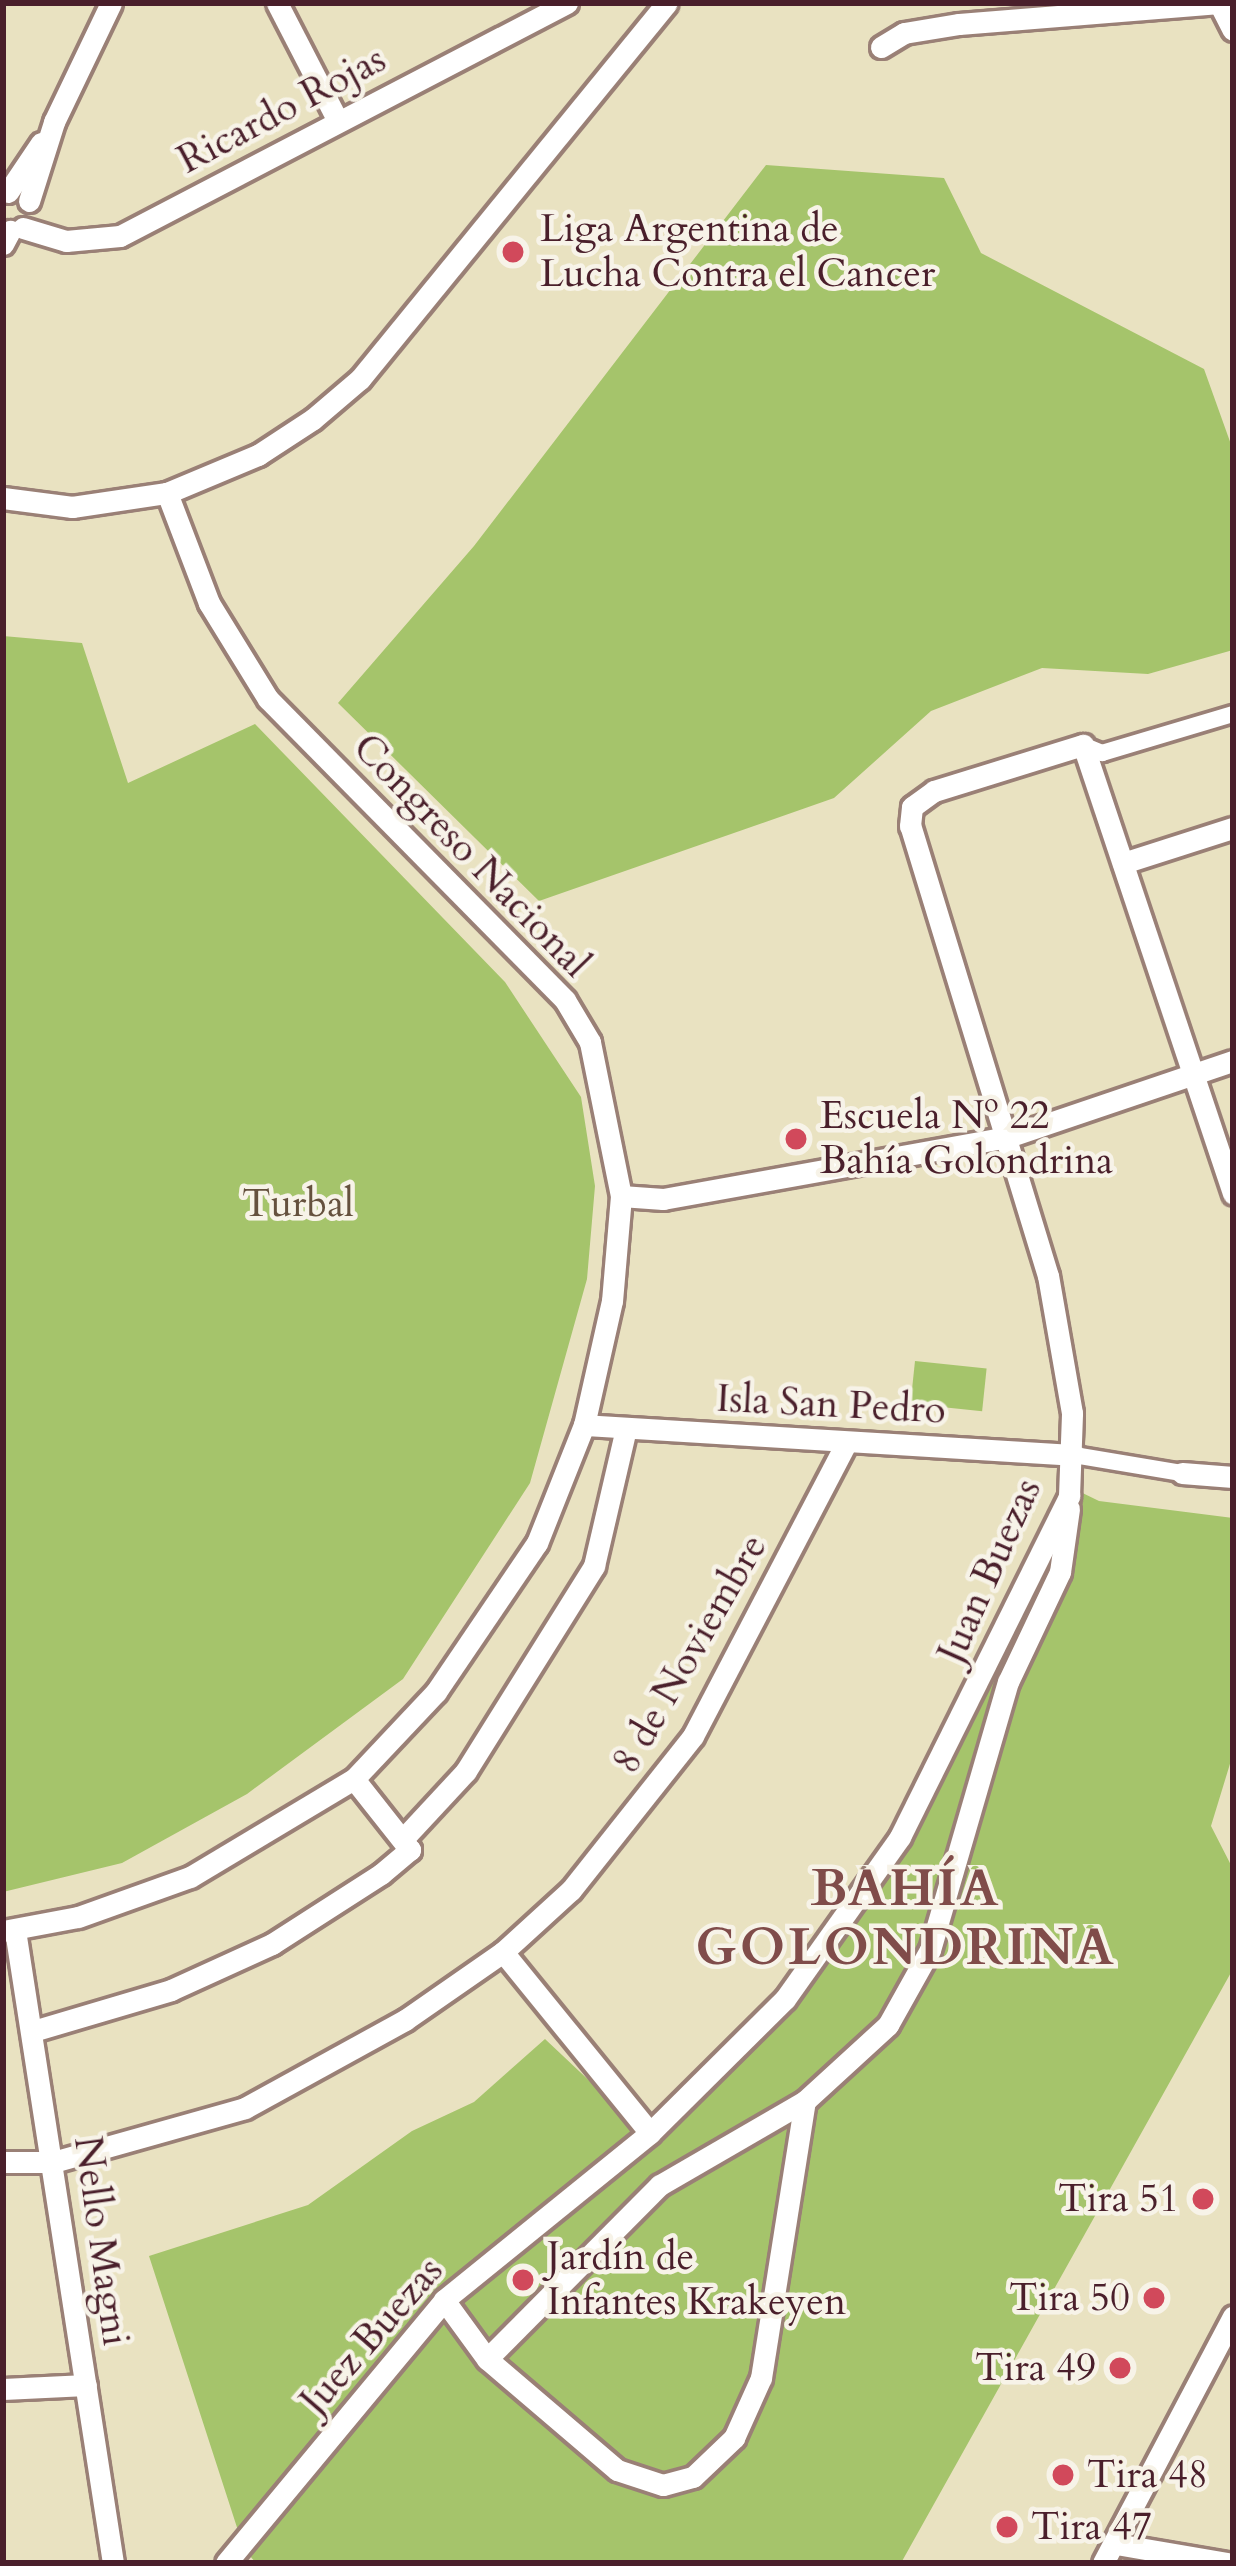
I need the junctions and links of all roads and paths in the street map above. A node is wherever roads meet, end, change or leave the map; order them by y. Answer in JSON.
{"nodes":[{"id":1,"x":111,"y":3,"type":"edge"},
{"id":2,"x":277,"y":3,"type":"edge"},
{"id":3,"x":566,"y":3,"type":"edge"},
{"id":4,"x":668,"y":3,"type":"edge"},
{"id":5,"x":1233,"y":30,"type":"edge"},
{"id":6,"x":881,"y":47,"type":"dead end"},
{"id":7,"x":338,"y":121,"type":"junction"},
{"id":8,"x":13,"y":195,"type":"edge"},
{"id":9,"x":10,"y":233,"type":"edge"},
{"id":10,"x":167,"y":493,"type":"junction"},
{"id":11,"x":3,"y":498,"type":"edge"},
{"id":12,"x":1233,"y":714,"type":"edge"},
{"id":13,"x":1083,"y":745,"type":"junction"},
{"id":14,"x":1233,"y":828,"type":"edge"},
{"id":15,"x":1123,"y":863,"type":"junction"},
{"id":16,"x":1233,"y":1061,"type":"edge"},
{"id":17,"x":1194,"y":1076,"type":"junction"},
{"id":18,"x":1008,"y":1137,"type":"junction"},
{"id":19,"x":1233,"y":1194,"type":"edge"},
{"id":20,"x":622,"y":1196,"type":"junction"},
{"id":21,"x":584,"y":1425,"type":"junction"},
{"id":22,"x":626,"y":1429,"type":"junction"},
{"id":23,"x":846,"y":1443,"type":"junction"},
{"id":24,"x":1074,"y":1455,"type":"junction"},
{"id":25,"x":1182,"y":1473,"type":"joint"},
{"id":26,"x":1233,"y":1477,"type":"edge"},
{"id":27,"x":1069,"y":1496,"type":"junction"},
{"id":28,"x":354,"y":1779,"type":"junction"},
{"id":29,"x":404,"y":1838,"type":"junction"},
{"id":30,"x":9,"y":1931,"type":"edge"},
{"id":31,"x":503,"y":1952,"type":"junction"},
{"id":32,"x":33,"y":2031,"type":"junction"},
{"id":33,"x":805,"y":2101,"type":"junction"},
{"id":34,"x":650,"y":2133,"type":"junction"},
{"id":35,"x":3,"y":2162,"type":"edge"},
{"id":36,"x":52,"y":2162,"type":"junction"},
{"id":37,"x":444,"y":2300,"type":"junction"},
{"id":38,"x":1233,"y":2316,"type":"edge"},
{"id":39,"x":487,"y":2359,"type":"junction"},
{"id":40,"x":86,"y":2385,"type":"junction"},
{"id":41,"x":3,"y":2389,"type":"edge"},
{"id":42,"x":1110,"y":2553,"type":"edge"},
{"id":43,"x":113,"y":2563,"type":"edge"},
{"id":44,"x":226,"y":2563,"type":"edge"},
{"id":45,"x":1227,"y":2563,"type":"edge"}],
"edges":[{"from":1,"to":8,"type":"street"},
{"from":2,"to":7,"type":"street"},
{"from":3,"to":7,"type":"street","name":"Ricardo Rojas"},
{"from":4,"to":10,"type":"street"},
{"from":5,"to":6,"type":"street"},
{"from":7,"to":9,"type":"street","name":"Ricardo Rojas"},
{"from":8,"to":9,"type":"street"},
{"from":10,"to":11,"type":"street"},
{"from":10,"to":20,"type":"street","name":"Congreso Nacional"},
{"from":12,"to":13,"type":"street"},
{"from":13,"to":15,"type":"street"},
{"from":13,"to":18,"type":"street","name":"Juan Buezas"},
{"from":14,"to":15,"type":"street"},
{"from":15,"to":17,"type":"street"},
{"from":16,"to":17,"type":"street"},
{"from":17,"to":18,"type":"street"},
{"from":17,"to":19,"type":"street"},
{"from":18,"to":20,"type":"street"},
{"from":18,"to":24,"type":"street","name":"Juan Buezas"},
{"from":20,"to":21,"type":"street","name":"Congreso Nacional"},
{"from":21,"to":22,"type":"street","name":"Isla San Pedro"},
{"from":21,"to":28,"type":"street","name":"Congreso Nacional"},
{"from":22,"to":23,"type":"street","name":"Isla San Pedro"},
{"from":22,"to":29,"type":"street"},
{"from":23,"to":24,"type":"street","name":"Isla San Pedro"},
{"from":23,"to":31,"type":"street","name":"8 de Noviembre"},
{"from":24,"to":25,"type":"street"},
{"from":24,"to":27,"type":"street","name":"Juan Buezas"},
{"from":25,"to":26,"type":"street"},
{"from":27,"to":33,"type":"street"},
{"from":27,"to":34,"type":"street","name":"Juan Buezas"},
{"from":28,"to":29,"type":"street"},
{"from":28,"to":30,"type":"street","name":"Congreso Nacional"},
{"from":29,"to":32,"type":"street"},
{"from":30,"to":32,"type":"street","name":"Nello Magni"},
{"from":31,"to":34,"type":"street"},
{"from":31,"to":36,"type":"street","name":"8 de Noviembre"},
{"from":32,"to":36,"type":"street","name":"Nello Magni"},
{"from":33,"to":39,"type":"street"},
{"from":33,"to":39,"type":"street"},
{"from":34,"to":37,"type":"street","name":"Juez Buezas"},
{"from":35,"to":36,"type":"street","name":"8 de Noviembre"},
{"from":36,"to":40,"type":"street","name":"Nello Magni"},
{"from":37,"to":39,"type":"street"},
{"from":37,"to":44,"type":"street","name":"Juez Buezas"},
{"from":38,"to":42,"type":"street"},
{"from":40,"to":41,"type":"street"},
{"from":40,"to":43,"type":"street","name":"Nello Magni"},
{"from":42,"to":45,"type":"street"}]}
